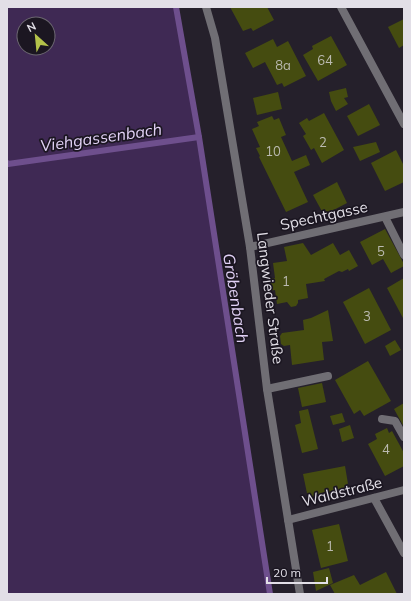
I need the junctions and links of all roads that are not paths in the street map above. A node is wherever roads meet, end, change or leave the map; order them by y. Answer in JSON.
{"nodes":[{"id":1,"x":206,"y":7,"type":"edge"},
{"id":2,"x":341,"y":7,"type":"edge"},
{"id":3,"x":404,"y":124,"type":"edge"},
{"id":4,"x":404,"y":212,"type":"edge"},
{"id":5,"x":385,"y":217,"type":"junction"},
{"id":6,"x":250,"y":247,"type":"junction"},
{"id":7,"x":404,"y":255,"type":"edge"},
{"id":8,"x":328,"y":376,"type":"dead end"},
{"id":9,"x":267,"y":389,"type":"junction"},
{"id":10,"x":382,"y":418,"type":"dead end"},
{"id":11,"x":404,"y":437,"type":"edge"},
{"id":12,"x":404,"y":490,"type":"edge"},
{"id":13,"x":374,"y":498,"type":"junction"},
{"id":14,"x":288,"y":520,"type":"junction"},
{"id":15,"x":404,"y":553,"type":"edge"},
{"id":16,"x":300,"y":594,"type":"edge"}],
"edges":[{"from":1,"to":6,"type":"street","name":"Langwieder Straße"},
{"from":2,"to":3,"type":"street"},
{"from":4,"to":5,"type":"street","name":"Spechtgasse"},
{"from":5,"to":6,"type":"street","name":"Spechtgasse"},
{"from":5,"to":7,"type":"street"},
{"from":6,"to":9,"type":"street","name":"Langwieder Straße"},
{"from":8,"to":9,"type":"street"},
{"from":9,"to":14,"type":"street","name":"Langwieder Straße"},
{"from":10,"to":11,"type":"street"},
{"from":12,"to":13,"type":"street","name":"Waldstraße"},
{"from":13,"to":14,"type":"street","name":"Waldstraße"},
{"from":13,"to":15,"type":"street"},
{"from":14,"to":16,"type":"street","name":"Langwieder Straße"}]}
